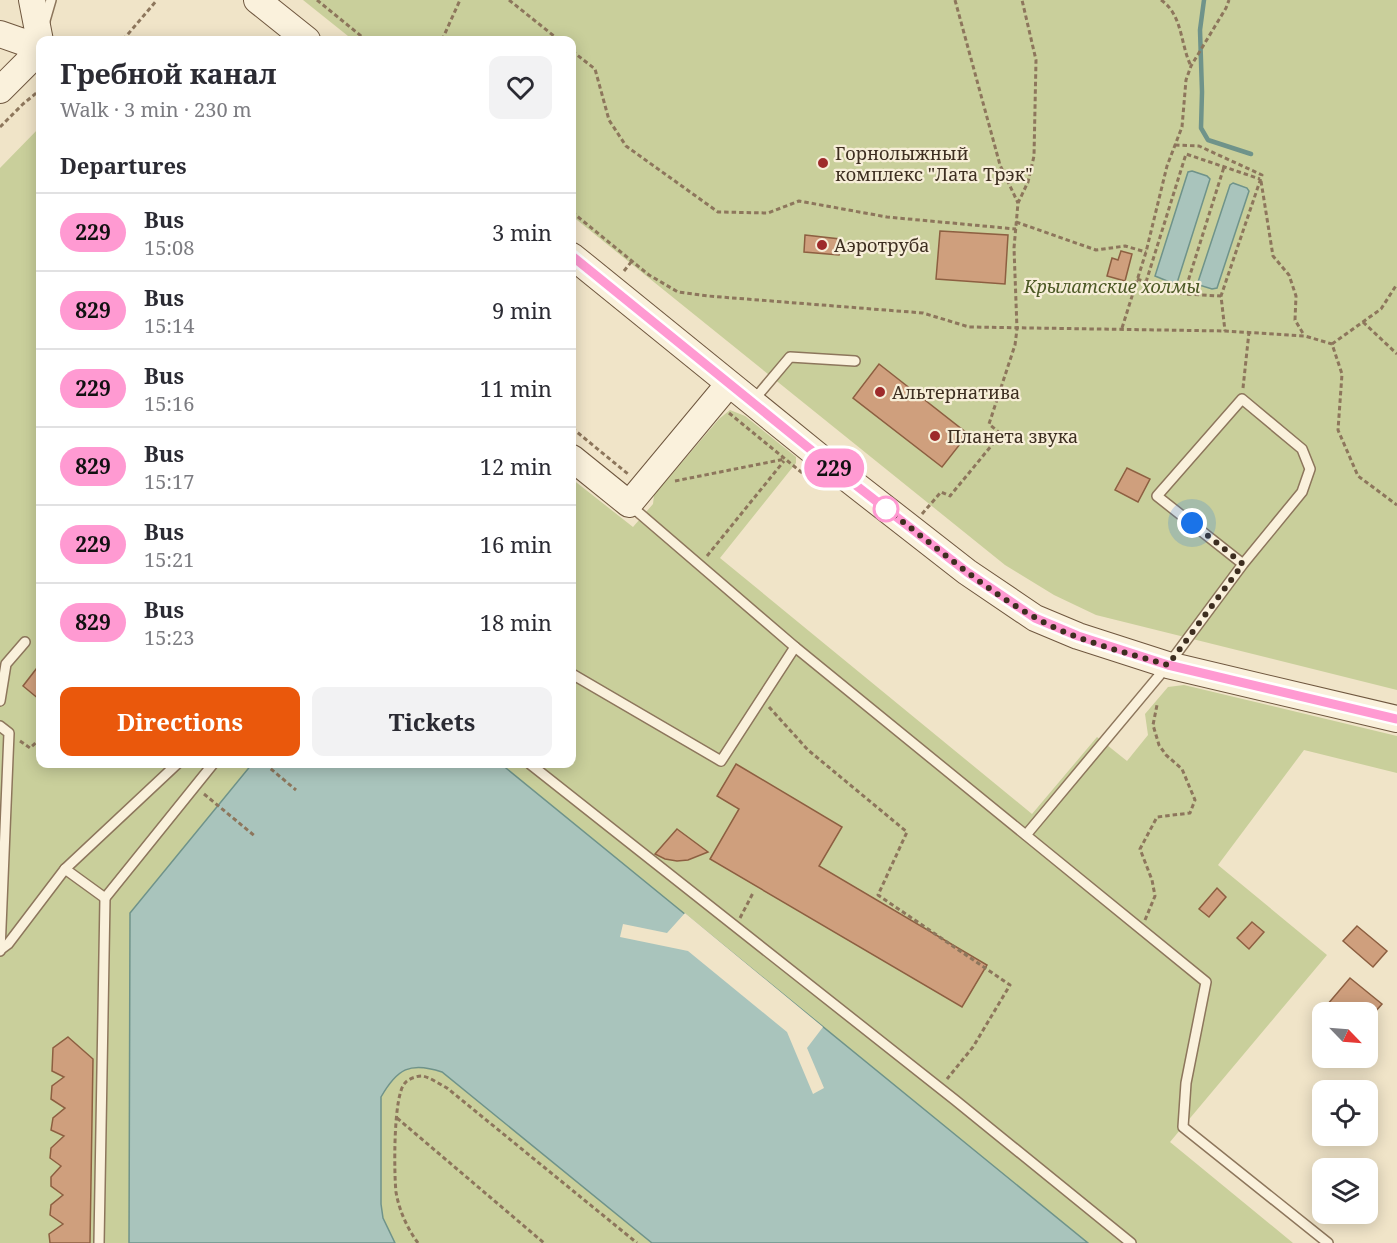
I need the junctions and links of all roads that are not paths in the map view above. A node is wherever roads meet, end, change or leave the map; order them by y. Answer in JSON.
{"nodes":[{"id":1,"x":32,"y":0,"type":"edge"},
{"id":2,"x":51,"y":0,"type":"edge"},
{"id":3,"x":257,"y":0,"type":"edge"},
{"id":4,"x":0,"y":34,"type":"edge"},
{"id":5,"x":39,"y":36,"type":"edge"},
{"id":6,"x":41,"y":36,"type":"edge"},
{"id":7,"x":302,"y":36,"type":"edge"},
{"id":8,"x":36,"y":41,"type":"edge"},
{"id":9,"x":36,"y":48,"type":"edge"},
{"id":10,"x":0,"y":90,"type":"edge"},
{"id":11,"x":576,"y":260,"type":"edge"},
{"id":12,"x":855,"y":361,"type":"dead end"},
{"id":13,"x":721,"y":393,"type":"junction"},
{"id":14,"x":751,"y":403,"type":"junction"},
{"id":15,"x":576,"y":460,"type":"edge"},
{"id":16,"x":636,"y":495,"type":"junction"},
{"id":17,"x":1243,"y":564,"type":"junction"},
{"id":18,"x":25,"y":642,"type":"dead end"},
{"id":19,"x":795,"y":647,"type":"junction"},
{"id":20,"x":1168,"y":665,"type":"junction"},
{"id":21,"x":576,"y":676,"type":"edge"},
{"id":22,"x":0,"y":701,"type":"edge"},
{"id":23,"x":1397,"y":720,"type":"edge"},
{"id":24,"x":0,"y":726,"type":"edge"},
{"id":25,"x":173,"y":768,"type":"edge"},
{"id":26,"x":210,"y":768,"type":"edge"},
{"id":27,"x":535,"y":768,"type":"edge"},
{"id":28,"x":1026,"y":836,"type":"junction"},
{"id":29,"x":65,"y":869,"type":"junction"},
{"id":30,"x":105,"y":898,"type":"junction"},
{"id":31,"x":0,"y":950,"type":"edge"},
{"id":32,"x":99,"y":1243,"type":"edge"},
{"id":33,"x":1131,"y":1243,"type":"edge"},
{"id":34,"x":1328,"y":1243,"type":"edge"}],
"edges":[{"from":1,"to":5,"type":"main road"},
{"from":2,"to":6,"type":"lane"},
{"from":3,"to":7,"type":"main road"},
{"from":4,"to":8,"type":"main road"},
{"from":9,"to":10,"type":"main road"},
{"from":11,"to":13,"type":"main road"},
{"from":12,"to":14,"type":"lane"},
{"from":13,"to":14,"type":"main road"},
{"from":13,"to":16,"type":"main road"},
{"from":14,"to":20,"type":"main road"},
{"from":15,"to":16,"type":"main road"},
{"from":16,"to":19,"type":"lane"},
{"from":17,"to":17,"type":"lane"},
{"from":17,"to":20,"type":"lane"},
{"from":18,"to":22,"type":"lane"},
{"from":19,"to":21,"type":"lane"},
{"from":19,"to":28,"type":"lane"},
{"from":20,"to":23,"type":"main road"},
{"from":20,"to":28,"type":"lane"},
{"from":24,"to":31,"type":"lane"},
{"from":25,"to":29,"type":"lane"},
{"from":26,"to":30,"type":"lane"},
{"from":27,"to":33,"type":"lane"},
{"from":28,"to":34,"type":"lane"},
{"from":29,"to":30,"type":"lane"},
{"from":29,"to":31,"type":"lane"},
{"from":30,"to":32,"type":"lane"}]}
